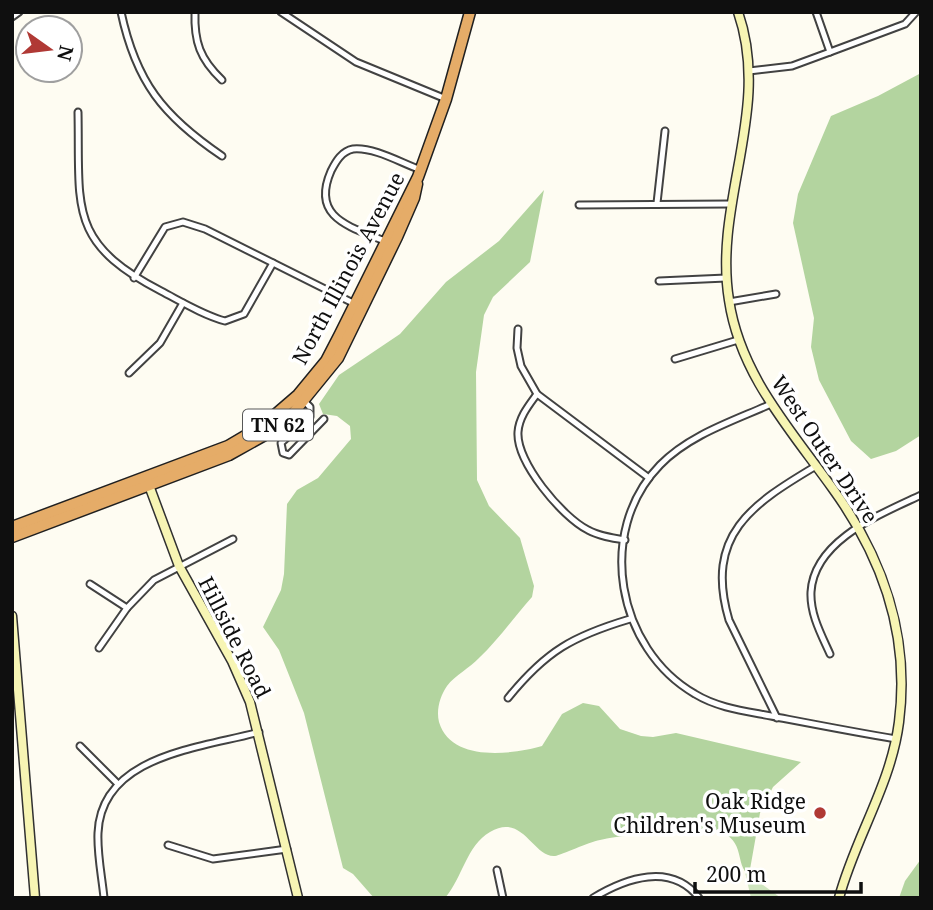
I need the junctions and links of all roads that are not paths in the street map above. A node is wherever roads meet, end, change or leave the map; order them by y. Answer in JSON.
{"nodes":[{"id":1,"x":19,"y":12,"type":"edge"},
{"id":2,"x":121,"y":12,"type":"edge"},
{"id":3,"x":195,"y":12,"type":"edge"},
{"id":4,"x":281,"y":12,"type":"edge"},
{"id":5,"x":470,"y":12,"type":"edge"},
{"id":6,"x":738,"y":12,"type":"edge"},
{"id":7,"x":816,"y":12,"type":"edge"},
{"id":8,"x":916,"y":12,"type":"edge"},
{"id":9,"x":12,"y":17,"type":"edge"},
{"id":10,"x":830,"y":52,"type":"junction"},
{"id":11,"x":749,"y":71,"type":"junction"},
{"id":12,"x":222,"y":80,"type":"dead end"},
{"id":13,"x":446,"y":99,"type":"junction"},
{"id":14,"x":78,"y":112,"type":"dead end"},
{"id":15,"x":665,"y":131,"type":"dead end"},
{"id":16,"x":222,"y":156,"type":"dead end"},
{"id":17,"x":419,"y":173,"type":"junction"},
{"id":18,"x":657,"y":203,"type":"junction"},
{"id":19,"x":730,"y":204,"type":"junction"},
{"id":20,"x":579,"y":205,"type":"dead end"},
{"id":21,"x":389,"y":243,"type":"junction"},
{"id":22,"x":273,"y":263,"type":"junction"},
{"id":23,"x":134,"y":278,"type":"junction"},
{"id":24,"x":726,"y":278,"type":"junction"},
{"id":25,"x":659,"y":282,"type":"dead end"},
{"id":26,"x":776,"y":294,"type":"dead end"},
{"id":27,"x":729,"y":302,"type":"junction"},
{"id":28,"x":183,"y":303,"type":"junction"},
{"id":29,"x":359,"y":306,"type":"junction"},
{"id":30,"x":518,"y":329,"type":"dead end"},
{"id":31,"x":738,"y":340,"type":"junction"},
{"id":32,"x":675,"y":359,"type":"dead end"},
{"id":33,"x":129,"y":373,"type":"dead end"},
{"id":34,"x":537,"y":394,"type":"junction"},
{"id":35,"x":302,"y":398,"type":"junction"},
{"id":36,"x":771,"y":404,"type":"junction"},
{"id":37,"x":324,"y":419,"type":"dead end"},
{"id":38,"x":816,"y":466,"type":"junction"},
{"id":39,"x":649,"y":478,"type":"junction"},
{"id":40,"x":147,"y":482,"type":"junction"},
{"id":41,"x":921,"y":495,"type":"edge"},
{"id":42,"x":12,"y":527,"type":"edge"},
{"id":43,"x":860,"y":528,"type":"junction"},
{"id":44,"x":12,"y":537,"type":"edge"},
{"id":45,"x":233,"y":539,"type":"dead end"},
{"id":46,"x":625,"y":540,"type":"junction"},
{"id":47,"x":179,"y":566,"type":"junction"},
{"id":48,"x":90,"y":584,"type":"dead end"},
{"id":49,"x":127,"y":608,"type":"junction"},
{"id":50,"x":12,"y":616,"type":"edge"},
{"id":51,"x":630,"y":619,"type":"junction"},
{"id":52,"x":99,"y":648,"type":"dead end"},
{"id":53,"x":830,"y":654,"type":"dead end"},
{"id":54,"x":508,"y":698,"type":"dead end"},
{"id":55,"x":777,"y":718,"type":"junction"},
{"id":56,"x":259,"y":732,"type":"junction"},
{"id":57,"x":896,"y":739,"type":"junction"},
{"id":58,"x":22,"y":745,"type":"junction"},
{"id":59,"x":80,"y":746,"type":"dead end"},
{"id":60,"x":12,"y":747,"type":"edge"},
{"id":61,"x":117,"y":783,"type":"junction"},
{"id":62,"x":168,"y":845,"type":"dead end"},
{"id":63,"x":287,"y":849,"type":"junction"},
{"id":64,"x":497,"y":870,"type":"dead end"},
{"id":65,"x":35,"y":898,"type":"edge"},
{"id":66,"x":104,"y":898,"type":"edge"},
{"id":67,"x":298,"y":898,"type":"edge"},
{"id":68,"x":503,"y":898,"type":"edge"},
{"id":69,"x":593,"y":898,"type":"edge"},
{"id":70,"x":699,"y":898,"type":"edge"},
{"id":71,"x":839,"y":898,"type":"edge"}],
"edges":[{"from":1,"to":9,"type":"street"},
{"from":2,"to":16,"type":"street"},
{"from":3,"to":12,"type":"street"},
{"from":4,"to":13,"type":"street"},
{"from":5,"to":13,"type":"highway","name":"North Illinois Avenue","number":"TN 62"},
{"from":6,"to":11,"type":"street","name":"West Outer Drive"},
{"from":7,"to":10,"type":"street"},
{"from":8,"to":10,"type":"street"},
{"from":10,"to":11,"type":"street"},
{"from":11,"to":19,"type":"street","name":"West Outer Drive"},
{"from":13,"to":17,"type":"highway","name":"North Illinois Avenue","number":"TN 62"},
{"from":14,"to":23,"type":"street"},
{"from":15,"to":18,"type":"street"},
{"from":17,"to":21,"type":"highway","name":"North Illinois Avenue","number":"TN 62"},
{"from":17,"to":21,"type":"street"},
{"from":18,"to":19,"type":"street"},
{"from":18,"to":20,"type":"street"},
{"from":19,"to":24,"type":"street","name":"West Outer Drive"},
{"from":21,"to":29,"type":"highway","name":"North Illinois Avenue","number":"TN 62"},
{"from":22,"to":23,"type":"street"},
{"from":22,"to":28,"type":"street"},
{"from":22,"to":29,"type":"street"},
{"from":23,"to":28,"type":"street"},
{"from":24,"to":25,"type":"street"},
{"from":24,"to":27,"type":"street","name":"West Outer Drive"},
{"from":26,"to":27,"type":"street"},
{"from":27,"to":31,"type":"street","name":"West Outer Drive"},
{"from":28,"to":33,"type":"street"},
{"from":29,"to":35,"type":"highway","name":"North Illinois Avenue","number":"TN 62"},
{"from":30,"to":34,"type":"street"},
{"from":31,"to":32,"type":"street"},
{"from":31,"to":36,"type":"street","name":"West Outer Drive"},
{"from":34,"to":39,"type":"street"},
{"from":34,"to":46,"type":"street"},
{"from":35,"to":37,"type":"street"},
{"from":35,"to":40,"type":"highway","name":"North Illinois Avenue","number":"TN 62"},
{"from":36,"to":38,"type":"street","name":"West Outer Drive"},
{"from":36,"to":39,"type":"street"},
{"from":38,"to":43,"type":"street","name":"West Outer Drive"},
{"from":38,"to":55,"type":"street"},
{"from":39,"to":46,"type":"street"},
{"from":40,"to":42,"type":"highway","name":"North Illinois Avenue","number":"TN 62"},
{"from":40,"to":44,"type":"highway","number":"TN 62"},
{"from":40,"to":47,"type":"street","name":"Hillside Road"},
{"from":41,"to":43,"type":"street"},
{"from":43,"to":53,"type":"street"},
{"from":43,"to":57,"type":"street","name":"West Outer Drive"},
{"from":45,"to":47,"type":"street"},
{"from":46,"to":51,"type":"street"},
{"from":47,"to":49,"type":"street"},
{"from":47,"to":56,"type":"street","name":"Hillside Road"},
{"from":48,"to":49,"type":"street"},
{"from":49,"to":52,"type":"street"},
{"from":50,"to":58,"type":"street"},
{"from":51,"to":54,"type":"street"},
{"from":51,"to":55,"type":"street"},
{"from":55,"to":57,"type":"street"},
{"from":56,"to":61,"type":"street"},
{"from":56,"to":63,"type":"street","name":"Hillside Road"},
{"from":57,"to":71,"type":"street","name":"West Outer Drive"},
{"from":58,"to":60,"type":"street"},
{"from":58,"to":65,"type":"street"},
{"from":59,"to":61,"type":"street"},
{"from":61,"to":66,"type":"street"},
{"from":62,"to":63,"type":"street"},
{"from":63,"to":67,"type":"street","name":"Hillside Road"},
{"from":64,"to":68,"type":"street"},
{"from":69,"to":70,"type":"street"}]}
